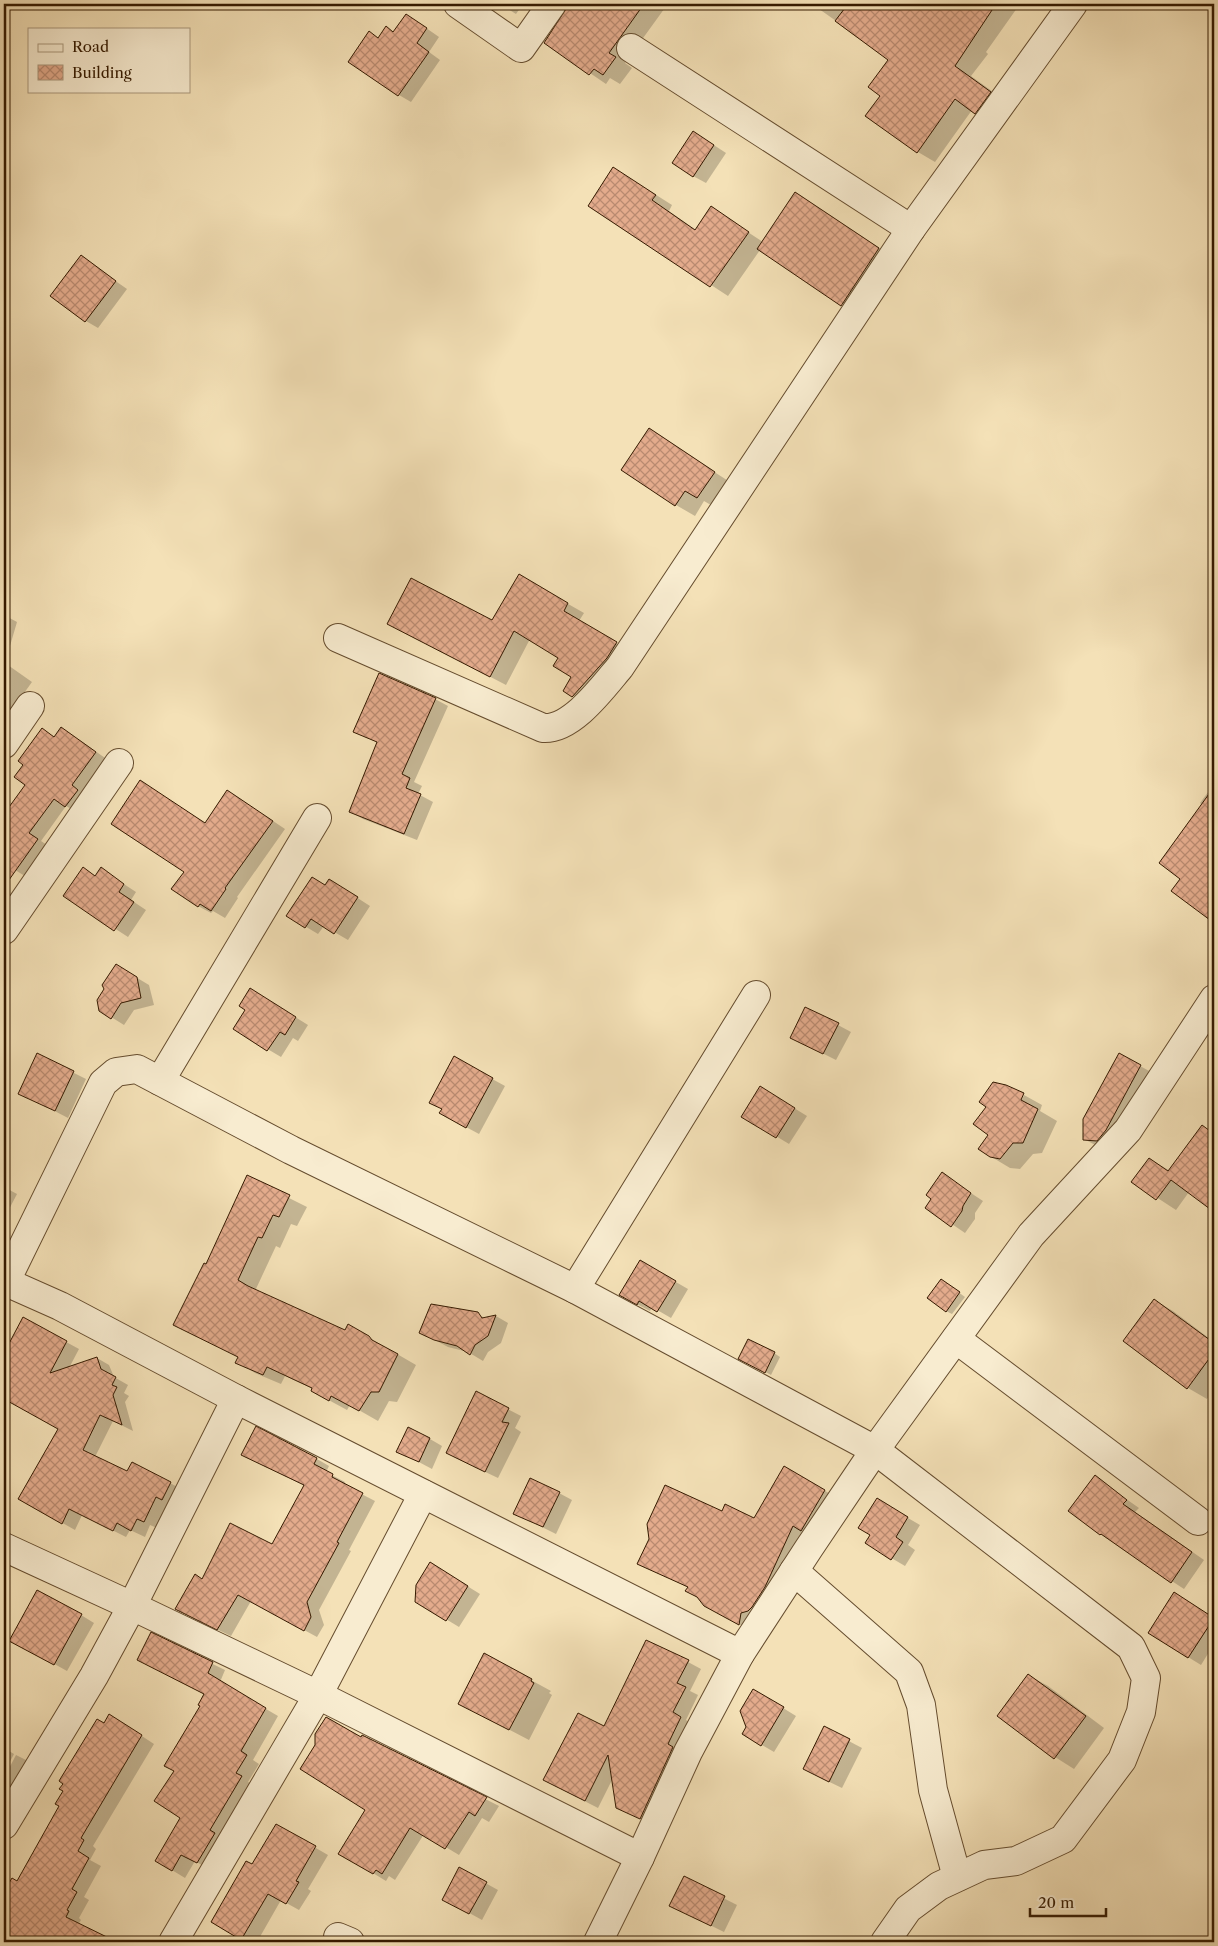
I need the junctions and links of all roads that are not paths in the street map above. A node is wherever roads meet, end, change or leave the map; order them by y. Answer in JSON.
{"nodes":[{"id":1,"x":458,"y":4,"type":"edge"},
{"id":2,"x":552,"y":4,"type":"edge"},
{"id":3,"x":1073,"y":4,"type":"edge"},
{"id":4,"x":631,"y":48,"type":"dead end"},
{"id":5,"x":910,"y":229,"type":"junction"},
{"id":6,"x":338,"y":638,"type":"dead end"},
{"id":7,"x":30,"y":706,"type":"dead end"},
{"id":8,"x":4,"y":744,"type":"edge"},
{"id":9,"x":119,"y":763,"type":"dead end"},
{"id":10,"x":317,"y":818,"type":"dead end"},
{"id":11,"x":4,"y":930,"type":"edge"},
{"id":12,"x":756,"y":995,"type":"dead end"},
{"id":13,"x":1214,"y":999,"type":"edge"},
{"id":14,"x":160,"y":1081,"type":"junction"},
{"id":15,"x":5,"y":1284,"type":"edge"},
{"id":16,"x":575,"y":1289,"type":"junction"},
{"id":17,"x":956,"y":1339,"type":"junction"},
{"id":18,"x":236,"y":1399,"type":"junction"},
{"id":19,"x":875,"y":1450,"type":"junction"},
{"id":20,"x":423,"y":1494,"type":"junction"},
{"id":21,"x":1198,"y":1520,"type":"dead end"},
{"id":22,"x":4,"y":1547,"type":"edge"},
{"id":23,"x":794,"y":1571,"type":"junction"},
{"id":24,"x":132,"y":1606,"type":"junction"},
{"id":25,"x":740,"y":1654,"type":"junction"},
{"id":26,"x":318,"y":1695,"type":"junction"},
{"id":27,"x":4,"y":1826,"type":"edge"},
{"id":28,"x":640,"y":1857,"type":"junction"},
{"id":29,"x":957,"y":1877,"type":"junction"},
{"id":30,"x":173,"y":1942,"type":"edge"},
{"id":31,"x":598,"y":1942,"type":"edge"},
{"id":32,"x":885,"y":1942,"type":"edge"}],
"edges":[{"from":1,"to":2,"type":"street"},
{"from":3,"to":5,"type":"street"},
{"from":4,"to":5,"type":"street"},
{"from":5,"to":6,"type":"street"},
{"from":7,"to":8,"type":"street"},
{"from":9,"to":11,"type":"street"},
{"from":10,"to":14,"type":"street"},
{"from":12,"to":16,"type":"street"},
{"from":13,"to":17,"type":"street"},
{"from":14,"to":15,"type":"street"},
{"from":14,"to":16,"type":"street"},
{"from":15,"to":18,"type":"street"},
{"from":16,"to":19,"type":"street"},
{"from":17,"to":19,"type":"street"},
{"from":17,"to":21,"type":"street"},
{"from":18,"to":20,"type":"street"},
{"from":18,"to":24,"type":"street"},
{"from":19,"to":23,"type":"street"},
{"from":19,"to":29,"type":"street"},
{"from":20,"to":25,"type":"street"},
{"from":20,"to":26,"type":"street"},
{"from":22,"to":24,"type":"street"},
{"from":23,"to":25,"type":"street"},
{"from":23,"to":29,"type":"street"},
{"from":24,"to":26,"type":"street"},
{"from":24,"to":27,"type":"street"},
{"from":25,"to":28,"type":"street"},
{"from":26,"to":28,"type":"street"},
{"from":26,"to":30,"type":"street"},
{"from":28,"to":31,"type":"street"},
{"from":29,"to":32,"type":"street"}]}
